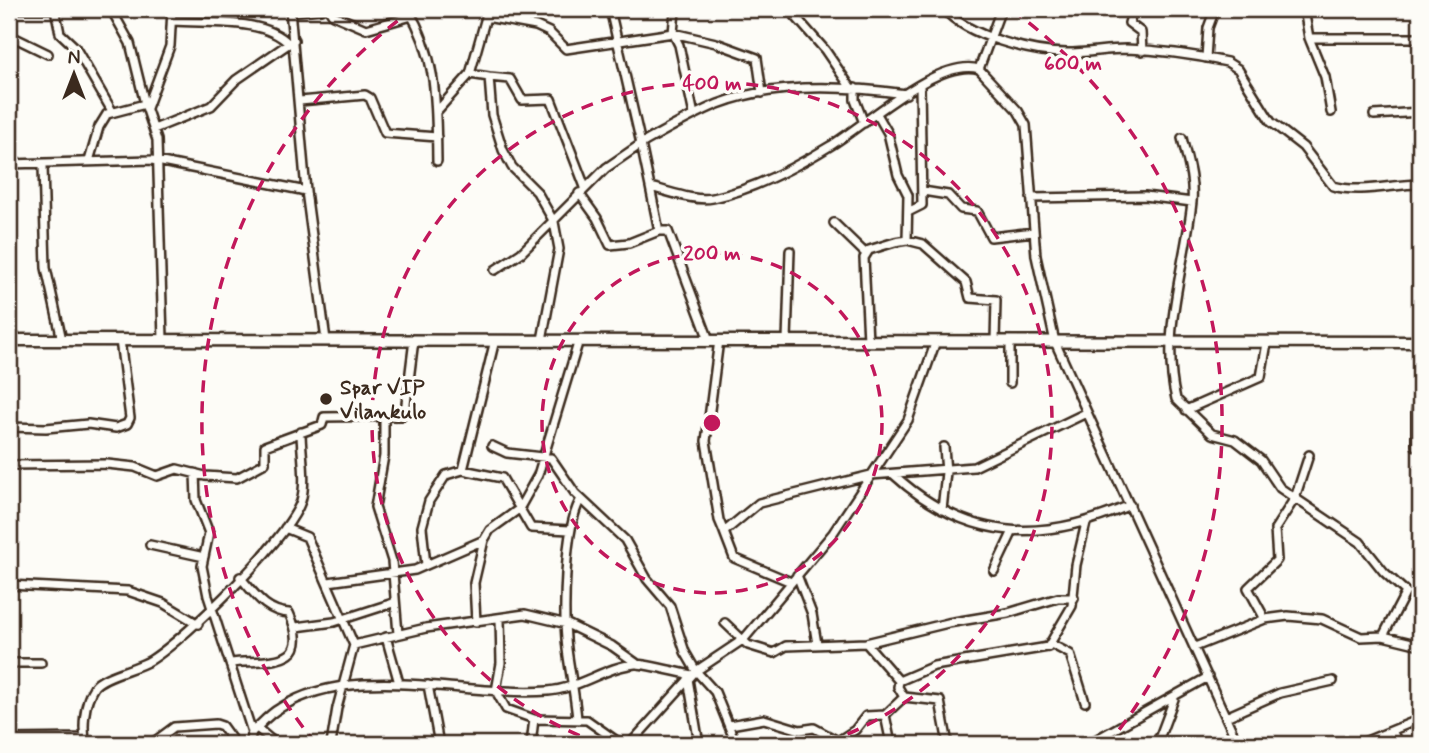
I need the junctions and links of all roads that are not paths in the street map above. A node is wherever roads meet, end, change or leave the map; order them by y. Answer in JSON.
{"nodes":[{"id":1,"x":20,"y":9,"type":"edge"},
{"id":2,"x":56,"y":9,"type":"edge"},
{"id":3,"x":111,"y":9,"type":"edge"},
{"id":4,"x":172,"y":9,"type":"edge"},
{"id":5,"x":321,"y":9,"type":"edge"},
{"id":6,"x":328,"y":9,"type":"edge"},
{"id":7,"x":489,"y":9,"type":"edge"},
{"id":8,"x":610,"y":9,"type":"edge"},
{"id":9,"x":789,"y":9,"type":"edge"},
{"id":10,"x":944,"y":9,"type":"edge"},
{"id":11,"x":1001,"y":9,"type":"edge"},
{"id":12,"x":1133,"y":9,"type":"edge"},
{"id":13,"x":1215,"y":9,"type":"edge"},
{"id":14,"x":1304,"y":9,"type":"edge"},
{"id":15,"x":290,"y":10,"type":"edge"},
{"id":16,"x":675,"y":11,"type":"dead end"},
{"id":17,"x":410,"y":12,"type":"edge"},
{"id":18,"x":486,"y":17,"type":"junction"},
{"id":19,"x":173,"y":21,"type":"junction"},
{"id":20,"x":673,"y":33,"type":"junction"},
{"id":21,"x":9,"y":35,"type":"edge"},
{"id":22,"x":991,"y":37,"type":"junction"},
{"id":23,"x":1308,"y":38,"type":"junction"},
{"id":24,"x":1420,"y":38,"type":"edge"},
{"id":25,"x":619,"y":40,"type":"junction"},
{"id":26,"x":291,"y":42,"type":"junction"},
{"id":27,"x":1142,"y":51,"type":"junction"},
{"id":28,"x":48,"y":54,"type":"dead end"},
{"id":29,"x":1206,"y":58,"type":"junction"},
{"id":30,"x":979,"y":69,"type":"junction"},
{"id":31,"x":470,"y":74,"type":"junction"},
{"id":32,"x":489,"y":77,"type":"junction"},
{"id":33,"x":920,"y":85,"type":"junction"},
{"id":34,"x":853,"y":88,"type":"junction"},
{"id":35,"x":762,"y":93,"type":"junction"},
{"id":36,"x":905,"y":94,"type":"junction"},
{"id":37,"x":300,"y":102,"type":"junction"},
{"id":38,"x":145,"y":107,"type":"junction"},
{"id":39,"x":112,"y":111,"type":"junction"},
{"id":40,"x":437,"y":111,"type":"junction"},
{"id":41,"x":1331,"y":111,"type":"dead end"},
{"id":42,"x":1420,"y":112,"type":"edge"},
{"id":43,"x":877,"y":114,"type":"junction"},
{"id":44,"x":694,"y":115,"type":"junction"},
{"id":45,"x":1374,"y":115,"type":"dead end"},
{"id":46,"x":864,"y":123,"type":"junction"},
{"id":47,"x":154,"y":130,"type":"junction"},
{"id":48,"x":437,"y":137,"type":"junction"},
{"id":49,"x":1182,"y":138,"type":"dead end"},
{"id":50,"x":640,"y":144,"type":"junction"},
{"id":51,"x":89,"y":160,"type":"junction"},
{"id":52,"x":437,"y":160,"type":"dead end"},
{"id":53,"x":158,"y":163,"type":"junction"},
{"id":54,"x":9,"y":164,"type":"edge"},
{"id":55,"x":43,"y":166,"type":"junction"},
{"id":56,"x":1420,"y":184,"type":"edge"},
{"id":57,"x":650,"y":187,"type":"junction"},
{"id":58,"x":582,"y":190,"type":"junction"},
{"id":59,"x":306,"y":191,"type":"junction"},
{"id":60,"x":923,"y":191,"type":"junction"},
{"id":61,"x":1031,"y":198,"type":"junction"},
{"id":62,"x":1192,"y":202,"type":"junction"},
{"id":63,"x":908,"y":212,"type":"junction"},
{"id":64,"x":554,"y":222,"type":"junction"},
{"id":65,"x":834,"y":223,"type":"dead end"},
{"id":66,"x":659,"y":231,"type":"junction"},
{"id":67,"x":1034,"y":232,"type":"junction"},
{"id":68,"x":907,"y":240,"type":"junction"},
{"id":69,"x":790,"y":251,"type":"dead end"},
{"id":70,"x":866,"y":254,"type":"junction"},
{"id":71,"x":495,"y":270,"type":"dead end"},
{"id":72,"x":9,"y":340,"type":"edge"},
{"id":73,"x":61,"y":340,"type":"junction"},
{"id":74,"x":120,"y":340,"type":"junction"},
{"id":75,"x":163,"y":340,"type":"junction"},
{"id":76,"x":326,"y":340,"type":"junction"},
{"id":77,"x":414,"y":340,"type":"junction"},
{"id":78,"x":495,"y":340,"type":"junction"},
{"id":79,"x":542,"y":340,"type":"junction"},
{"id":80,"x":579,"y":340,"type":"junction"},
{"id":81,"x":714,"y":340,"type":"junction"},
{"id":82,"x":787,"y":340,"type":"junction"},
{"id":83,"x":868,"y":341,"type":"junction"},
{"id":84,"x":936,"y":341,"type":"junction"},
{"id":85,"x":995,"y":341,"type":"junction"},
{"id":86,"x":1171,"y":341,"type":"junction"},
{"id":87,"x":1010,"y":342,"type":"junction"},
{"id":88,"x":1055,"y":342,"type":"junction"},
{"id":89,"x":1420,"y":342,"type":"edge"},
{"id":90,"x":1267,"y":343,"type":"junction"},
{"id":91,"x":1010,"y":383,"type":"dead end"},
{"id":92,"x":1420,"y":386,"type":"edge"},
{"id":93,"x":1186,"y":410,"type":"junction"},
{"id":94,"x":1086,"y":413,"type":"junction"},
{"id":95,"x":384,"y":417,"type":"junction"},
{"id":96,"x":9,"y":427,"type":"edge"},
{"id":97,"x":301,"y":432,"type":"junction"},
{"id":98,"x":492,"y":446,"type":"dead end"},
{"id":99,"x":1416,"y":446,"type":"dead end"},
{"id":100,"x":944,"y":447,"type":"dead end"},
{"id":101,"x":1309,"y":455,"type":"dead end"},
{"id":102,"x":547,"y":456,"type":"junction"},
{"id":103,"x":9,"y":465,"type":"edge"},
{"id":104,"x":463,"y":470,"type":"junction"},
{"id":105,"x":946,"y":472,"type":"junction"},
{"id":106,"x":195,"y":473,"type":"junction"},
{"id":107,"x":893,"y":474,"type":"junction"},
{"id":108,"x":871,"y":475,"type":"junction"},
{"id":109,"x":1294,"y":498,"type":"junction"},
{"id":110,"x":581,"y":499,"type":"junction"},
{"id":111,"x":1130,"y":505,"type":"junction"},
{"id":112,"x":519,"y":509,"type":"junction"},
{"id":113,"x":942,"y":510,"type":"junction"},
{"id":114,"x":1086,"y":523,"type":"junction"},
{"id":115,"x":285,"y":528,"type":"junction"},
{"id":116,"x":570,"y":530,"type":"junction"},
{"id":117,"x":724,"y":532,"type":"junction"},
{"id":118,"x":1012,"y":533,"type":"junction"},
{"id":119,"x":484,"y":540,"type":"junction"},
{"id":120,"x":150,"y":545,"type":"dead end"},
{"id":121,"x":204,"y":557,"type":"junction"},
{"id":122,"x":426,"y":565,"type":"junction"},
{"id":123,"x":994,"y":571,"type":"dead end"},
{"id":124,"x":394,"y":574,"type":"junction"},
{"id":125,"x":797,"y":575,"type":"junction"},
{"id":126,"x":240,"y":577,"type":"junction"},
{"id":127,"x":328,"y":582,"type":"junction"},
{"id":128,"x":791,"y":582,"type":"junction"},
{"id":129,"x":9,"y":585,"type":"edge"},
{"id":130,"x":1074,"y":597,"type":"junction"},
{"id":131,"x":393,"y":603,"type":"junction"},
{"id":132,"x":211,"y":609,"type":"junction"},
{"id":133,"x":343,"y":619,"type":"junction"},
{"id":134,"x":500,"y":619,"type":"junction"},
{"id":135,"x":1265,"y":619,"type":"junction"},
{"id":136,"x":476,"y":622,"type":"junction"},
{"id":137,"x":724,"y":623,"type":"dead end"},
{"id":138,"x":198,"y":624,"type":"junction"},
{"id":139,"x":567,"y":624,"type":"junction"},
{"id":140,"x":296,"y":627,"type":"junction"},
{"id":141,"x":398,"y":634,"type":"junction"},
{"id":142,"x":1382,"y":636,"type":"junction"},
{"id":143,"x":386,"y":637,"type":"junction"},
{"id":144,"x":744,"y":639,"type":"junction"},
{"id":145,"x":817,"y":643,"type":"junction"},
{"id":146,"x":866,"y":643,"type":"junction"},
{"id":147,"x":1051,"y":643,"type":"junction"},
{"id":148,"x":354,"y":645,"type":"junction"},
{"id":149,"x":1420,"y":645,"type":"edge"},
{"id":150,"x":1195,"y":648,"type":"junction"},
{"id":151,"x":9,"y":663,"type":"edge"},
{"id":152,"x":41,"y":663,"type":"dead end"},
{"id":153,"x":230,"y":663,"type":"junction"},
{"id":154,"x":636,"y":663,"type":"junction"},
{"id":155,"x":692,"y":675,"type":"junction"},
{"id":156,"x":1208,"y":677,"type":"junction"},
{"id":157,"x":899,"y":681,"type":"junction"},
{"id":158,"x":1333,"y":681,"type":"dead end"},
{"id":159,"x":399,"y":683,"type":"junction"},
{"id":160,"x":574,"y":684,"type":"junction"},
{"id":161,"x":428,"y":685,"type":"junction"},
{"id":162,"x":343,"y":688,"type":"junction"},
{"id":163,"x":496,"y":691,"type":"junction"},
{"id":164,"x":904,"y":697,"type":"junction"},
{"id":165,"x":1174,"y":699,"type":"junction"},
{"id":166,"x":1085,"y":702,"type":"dead end"},
{"id":167,"x":885,"y":715,"type":"junction"},
{"id":168,"x":1226,"y":717,"type":"junction"},
{"id":169,"x":534,"y":719,"type":"junction"},
{"id":170,"x":577,"y":719,"type":"junction"},
{"id":171,"x":1420,"y":719,"type":"edge"},
{"id":172,"x":730,"y":725,"type":"junction"},
{"id":173,"x":254,"y":730,"type":"junction"},
{"id":174,"x":1393,"y":732,"type":"junction"},
{"id":175,"x":9,"y":739,"type":"edge"},
{"id":176,"x":86,"y":741,"type":"edge"},
{"id":177,"x":836,"y":743,"type":"edge"},
{"id":178,"x":151,"y":744,"type":"edge"},
{"id":179,"x":235,"y":744,"type":"edge"},
{"id":180,"x":250,"y":744,"type":"edge"},
{"id":181,"x":276,"y":744,"type":"edge"},
{"id":182,"x":331,"y":744,"type":"edge"},
{"id":183,"x":439,"y":744,"type":"edge"},
{"id":184,"x":531,"y":744,"type":"edge"},
{"id":185,"x":621,"y":744,"type":"edge"},
{"id":186,"x":630,"y":744,"type":"edge"},
{"id":187,"x":699,"y":744,"type":"edge"},
{"id":188,"x":736,"y":744,"type":"edge"},
{"id":189,"x":891,"y":744,"type":"edge"},
{"id":190,"x":948,"y":744,"type":"edge"},
{"id":191,"x":1088,"y":744,"type":"edge"},
{"id":192,"x":1157,"y":744,"type":"edge"},
{"id":193,"x":1238,"y":744,"type":"edge"},
{"id":194,"x":1359,"y":744,"type":"edge"},
{"id":195,"x":1398,"y":744,"type":"edge"}],
"edges":[{"from":1,"to":2,"type":"street"},
{"from":2,"to":39,"type":"street"},
{"from":3,"to":38,"type":"street"},
{"from":4,"to":19,"type":"street"},
{"from":5,"to":15,"type":"street"},
{"from":6,"to":17,"type":"street"},
{"from":7,"to":18,"type":"street"},
{"from":8,"to":25,"type":"street"},
{"from":9,"to":34,"type":"street"},
{"from":10,"to":22,"type":"street"},
{"from":11,"to":22,"type":"street"},
{"from":12,"to":27,"type":"street"},
{"from":13,"to":29,"type":"street"},
{"from":14,"to":23,"type":"street"},
{"from":15,"to":26,"type":"street"},
{"from":16,"to":20,"type":"street"},
{"from":17,"to":40,"type":"street"},
{"from":18,"to":25,"type":"street"},
{"from":18,"to":31,"type":"street"},
{"from":19,"to":26,"type":"street"},
{"from":19,"to":38,"type":"street"},
{"from":20,"to":25,"type":"street"},
{"from":20,"to":35,"type":"street"},
{"from":20,"to":44,"type":"street"},
{"from":21,"to":28,"type":"street"},
{"from":22,"to":27,"type":"street"},
{"from":22,"to":30,"type":"street"},
{"from":23,"to":24,"type":"street"},
{"from":23,"to":41,"type":"street"},
{"from":25,"to":50,"type":"street"},
{"from":26,"to":37,"type":"street"},
{"from":26,"to":47,"type":"street"},
{"from":27,"to":29,"type":"street"},
{"from":29,"to":56,"type":"street"},
{"from":30,"to":33,"type":"street"},
{"from":30,"to":61,"type":"street"},
{"from":31,"to":32,"type":"street"},
{"from":31,"to":40,"type":"street"},
{"from":32,"to":58,"type":"street"},
{"from":32,"to":64,"type":"street"},
{"from":33,"to":36,"type":"street"},
{"from":33,"to":60,"type":"street"},
{"from":34,"to":35,"type":"street"},
{"from":34,"to":36,"type":"street"},
{"from":34,"to":46,"type":"street"},
{"from":35,"to":44,"type":"street"},
{"from":36,"to":43,"type":"street"},
{"from":37,"to":48,"type":"street"},
{"from":37,"to":59,"type":"street"},
{"from":38,"to":39,"type":"street"},
{"from":38,"to":47,"type":"street"},
{"from":39,"to":51,"type":"street"},
{"from":40,"to":48,"type":"street"},
{"from":42,"to":45,"type":"street"},
{"from":43,"to":46,"type":"street"},
{"from":43,"to":63,"type":"street"},
{"from":44,"to":50,"type":"street"},
{"from":46,"to":57,"type":"street"},
{"from":47,"to":53,"type":"street"},
{"from":48,"to":52,"type":"street"},
{"from":49,"to":62,"type":"street"},
{"from":50,"to":57,"type":"street"},
{"from":50,"to":58,"type":"street"},
{"from":51,"to":53,"type":"street"},
{"from":51,"to":55,"type":"street"},
{"from":53,"to":59,"type":"street"},
{"from":53,"to":75,"type":"street"},
{"from":54,"to":55,"type":"street"},
{"from":55,"to":73,"type":"street"},
{"from":57,"to":66,"type":"street"},
{"from":58,"to":64,"type":"street"},
{"from":58,"to":66,"type":"street"},
{"from":59,"to":76,"type":"street"},
{"from":60,"to":63,"type":"street"},
{"from":60,"to":67,"type":"street"},
{"from":61,"to":62,"type":"street"},
{"from":61,"to":67,"type":"street"},
{"from":62,"to":86,"type":"street"},
{"from":63,"to":68,"type":"street"},
{"from":64,"to":71,"type":"street"},
{"from":64,"to":79,"type":"street"},
{"from":65,"to":70,"type":"street"},
{"from":66,"to":81,"type":"street"},
{"from":67,"to":88,"type":"street"},
{"from":68,"to":70,"type":"street"},
{"from":68,"to":85,"type":"street"},
{"from":69,"to":82,"type":"street"},
{"from":70,"to":83,"type":"street"},
{"from":72,"to":73,"type":"main road"},
{"from":73,"to":74,"type":"main road"},
{"from":74,"to":75,"type":"main road"},
{"from":74,"to":96,"type":"street"},
{"from":75,"to":76,"type":"main road"},
{"from":76,"to":77,"type":"main road"},
{"from":77,"to":78,"type":"main road"},
{"from":77,"to":95,"type":"street"},
{"from":78,"to":79,"type":"main road"},
{"from":78,"to":104,"type":"street"},
{"from":79,"to":80,"type":"main road"},
{"from":80,"to":81,"type":"main road"},
{"from":80,"to":102,"type":"street"},
{"from":81,"to":82,"type":"main road"},
{"from":81,"to":117,"type":"street"},
{"from":82,"to":83,"type":"main road"},
{"from":83,"to":84,"type":"main road"},
{"from":84,"to":85,"type":"main road"},
{"from":84,"to":108,"type":"street"},
{"from":85,"to":87,"type":"main road"},
{"from":86,"to":88,"type":"main road"},
{"from":86,"to":90,"type":"main road"},
{"from":86,"to":93,"type":"street"},
{"from":87,"to":88,"type":"main road"},
{"from":87,"to":91,"type":"street"},
{"from":88,"to":94,"type":"street"},
{"from":89,"to":90,"type":"main road"},
{"from":90,"to":93,"type":"street"},
{"from":92,"to":99,"type":"street"},
{"from":93,"to":109,"type":"street"},
{"from":94,"to":105,"type":"street"},
{"from":94,"to":111,"type":"street"},
{"from":95,"to":97,"type":"street"},
{"from":95,"to":124,"type":"street"},
{"from":97,"to":106,"type":"street"},
{"from":97,"to":115,"type":"street"},
{"from":98,"to":102,"type":"street"},
{"from":100,"to":105,"type":"street"},
{"from":101,"to":109,"type":"street"},
{"from":102,"to":110,"type":"street"},
{"from":102,"to":112,"type":"street"},
{"from":103,"to":106,"type":"street"},
{"from":104,"to":112,"type":"street"},
{"from":104,"to":122,"type":"street"},
{"from":105,"to":107,"type":"street"},
{"from":105,"to":113,"type":"street"},
{"from":106,"to":121,"type":"street"},
{"from":107,"to":108,"type":"street"},
{"from":107,"to":113,"type":"street"},
{"from":108,"to":117,"type":"street"},
{"from":108,"to":125,"type":"street"},
{"from":109,"to":135,"type":"street"},
{"from":109,"to":142,"type":"street"},
{"from":110,"to":116,"type":"street"},
{"from":110,"to":155,"type":"street"},
{"from":111,"to":114,"type":"street"},
{"from":111,"to":150,"type":"street"},
{"from":112,"to":116,"type":"street"},
{"from":112,"to":119,"type":"street"},
{"from":113,"to":118,"type":"street"},
{"from":114,"to":118,"type":"street"},
{"from":114,"to":130,"type":"street"},
{"from":115,"to":126,"type":"street"},
{"from":115,"to":127,"type":"street"},
{"from":116,"to":139,"type":"street"},
{"from":117,"to":128,"type":"street"},
{"from":118,"to":123,"type":"street"},
{"from":119,"to":122,"type":"street"},
{"from":119,"to":136,"type":"street"},
{"from":120,"to":121,"type":"street"},
{"from":121,"to":132,"type":"street"},
{"from":122,"to":124,"type":"street"},
{"from":124,"to":127,"type":"street"},
{"from":124,"to":131,"type":"street"},
{"from":125,"to":128,"type":"street"},
{"from":125,"to":145,"type":"street"},
{"from":126,"to":132,"type":"street"},
{"from":126,"to":140,"type":"street"},
{"from":127,"to":133,"type":"street"},
{"from":128,"to":144,"type":"street"},
{"from":129,"to":138,"type":"street"},
{"from":130,"to":146,"type":"street"},
{"from":130,"to":147,"type":"street"},
{"from":131,"to":133,"type":"street"},
{"from":131,"to":141,"type":"street"},
{"from":132,"to":138,"type":"street"},
{"from":132,"to":153,"type":"street"},
{"from":133,"to":140,"type":"street"},
{"from":133,"to":148,"type":"street"},
{"from":134,"to":136,"type":"street"},
{"from":134,"to":139,"type":"street"},
{"from":134,"to":163,"type":"street"},
{"from":135,"to":142,"type":"street"},
{"from":135,"to":150,"type":"street"},
{"from":136,"to":141,"type":"street"},
{"from":137,"to":144,"type":"street"},
{"from":138,"to":176,"type":"street"},
{"from":139,"to":154,"type":"street"},
{"from":139,"to":160,"type":"street"},
{"from":140,"to":153,"type":"street"},
{"from":141,"to":143,"type":"street"},
{"from":142,"to":149,"type":"street"},
{"from":143,"to":148,"type":"street"},
{"from":143,"to":159,"type":"street"},
{"from":144,"to":145,"type":"street"},
{"from":144,"to":155,"type":"street"},
{"from":145,"to":146,"type":"street"},
{"from":146,"to":157,"type":"street"},
{"from":147,"to":157,"type":"street"},
{"from":147,"to":166,"type":"street"},
{"from":148,"to":162,"type":"street"},
{"from":150,"to":156,"type":"street"},
{"from":151,"to":152,"type":"street"},
{"from":153,"to":173,"type":"street"},
{"from":154,"to":155,"type":"street"},
{"from":154,"to":160,"type":"street"},
{"from":155,"to":172,"type":"street"},
{"from":155,"to":186,"type":"street"},
{"from":155,"to":187,"type":"street"},
{"from":156,"to":165,"type":"street"},
{"from":156,"to":168,"type":"street"},
{"from":157,"to":164,"type":"street"},
{"from":158,"to":168,"type":"street"},
{"from":159,"to":161,"type":"street"},
{"from":159,"to":162,"type":"street"},
{"from":160,"to":163,"type":"street"},
{"from":160,"to":170,"type":"street"},
{"from":161,"to":163,"type":"street"},
{"from":161,"to":183,"type":"street"},
{"from":162,"to":173,"type":"street"},
{"from":162,"to":182,"type":"street"},
{"from":163,"to":169,"type":"street"},
{"from":164,"to":167,"type":"street"},
{"from":164,"to":190,"type":"street"},
{"from":165,"to":191,"type":"street"},
{"from":165,"to":192,"type":"street"},
{"from":167,"to":177,"type":"street"},
{"from":167,"to":189,"type":"street"},
{"from":168,"to":193,"type":"street"},
{"from":169,"to":170,"type":"street"},
{"from":169,"to":184,"type":"street"},
{"from":170,"to":185,"type":"street"},
{"from":171,"to":174,"type":"street"},
{"from":172,"to":177,"type":"street"},
{"from":172,"to":188,"type":"street"},
{"from":173,"to":180,"type":"street"},
{"from":173,"to":181,"type":"street"},
{"from":174,"to":194,"type":"street"},
{"from":174,"to":195,"type":"street"},
{"from":175,"to":176,"type":"street"},
{"from":178,"to":179,"type":"street"}]}
